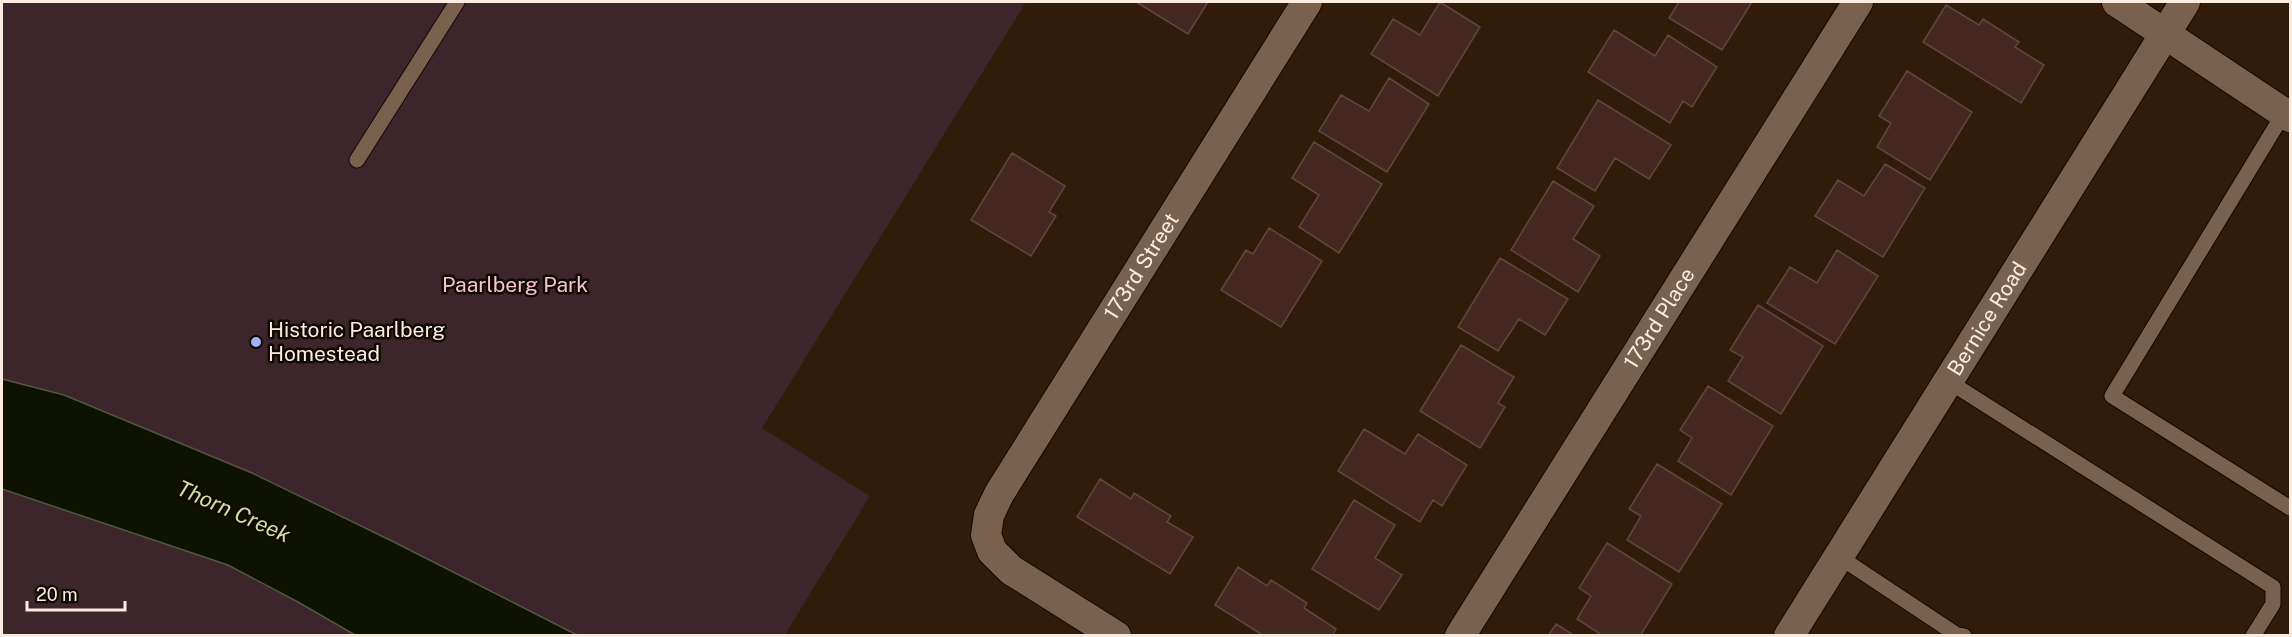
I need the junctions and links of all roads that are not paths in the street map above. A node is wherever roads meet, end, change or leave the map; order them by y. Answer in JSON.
{"nodes":[{"id":1,"x":458,"y":2,"type":"edge"},
{"id":2,"x":1307,"y":2,"type":"edge"},
{"id":3,"x":1858,"y":2,"type":"edge"},
{"id":4,"x":2117,"y":2,"type":"edge"},
{"id":5,"x":2185,"y":2,"type":"edge"},
{"id":6,"x":2166,"y":32,"type":"junction"},
{"id":7,"x":2287,"y":115,"type":"edge"},
{"id":8,"x":357,"y":160,"type":"dead end"},
{"id":9,"x":1948,"y":381,"type":"junction"},
{"id":10,"x":2290,"y":508,"type":"edge"},
{"id":11,"x":1838,"y":556,"type":"junction"},
{"id":12,"x":1116,"y":636,"type":"edge"},
{"id":13,"x":1460,"y":636,"type":"edge"},
{"id":14,"x":1789,"y":636,"type":"edge"},
{"id":15,"x":1964,"y":636,"type":"edge"},
{"id":16,"x":2253,"y":636,"type":"edge"}],
"edges":[{"from":1,"to":8,"type":"lane"},
{"from":2,"to":12,"type":"street","name":"173rd Street"},
{"from":3,"to":13,"type":"street","name":"173rd Place"},
{"from":4,"to":6,"type":"street"},
{"from":5,"to":6,"type":"street","name":"Bernice Road"},
{"from":6,"to":7,"type":"street"},
{"from":6,"to":9,"type":"street","name":"Bernice Road"},
{"from":7,"to":10,"type":"lane"},
{"from":9,"to":11,"type":"street","name":"Bernice Road"},
{"from":9,"to":16,"type":"lane"},
{"from":11,"to":14,"type":"street","name":"Bernice Road"},
{"from":11,"to":15,"type":"lane"}]}
